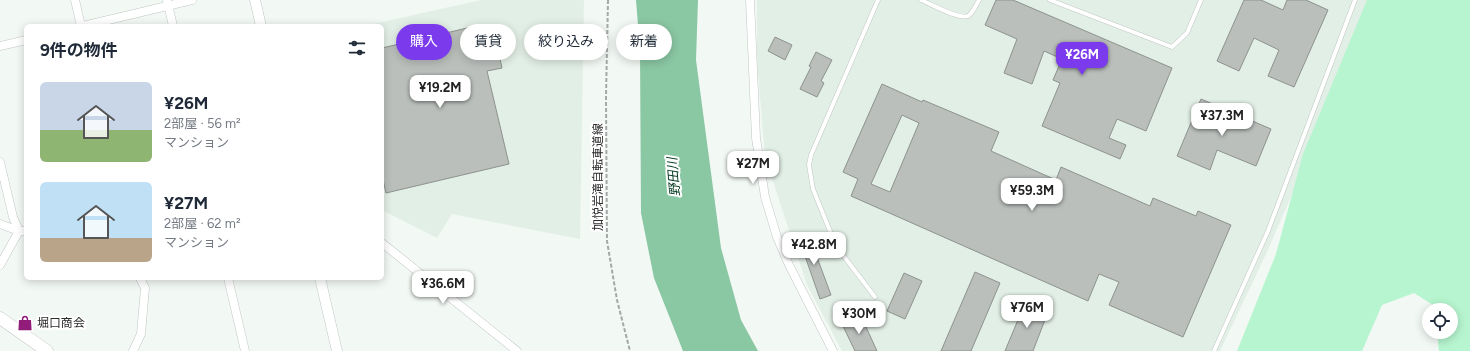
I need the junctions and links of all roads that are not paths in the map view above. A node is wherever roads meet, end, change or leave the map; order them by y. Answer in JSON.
{"nodes":[{"id":1,"x":75,"y":0,"type":"edge"},
{"id":2,"x":192,"y":0,"type":"edge"},
{"id":3,"x":256,"y":0,"type":"edge"},
{"id":4,"x":750,"y":0,"type":"edge"},
{"id":5,"x":878,"y":0,"type":"edge"},
{"id":6,"x":921,"y":0,"type":"edge"},
{"id":7,"x":979,"y":0,"type":"edge"},
{"id":8,"x":1050,"y":0,"type":"edge"},
{"id":9,"x":1201,"y":0,"type":"edge"},
{"id":10,"x":1354,"y":0,"type":"edge"},
{"id":11,"x":168,"y":3,"type":"edge"},
{"id":12,"x":81,"y":24,"type":"edge"},
{"id":13,"x":89,"y":24,"type":"edge"},
{"id":14,"x":173,"y":24,"type":"edge"},
{"id":15,"x":261,"y":24,"type":"edge"},
{"id":16,"x":24,"y":40,"type":"edge"},
{"id":17,"x":0,"y":46,"type":"edge"},
{"id":18,"x":0,"y":162,"type":"edge"},
{"id":19,"x":0,"y":224,"type":"edge"},
{"id":20,"x":23,"y":231,"type":"edge"},
{"id":21,"x":384,"y":245,"type":"edge"},
{"id":22,"x":0,"y":266,"type":"edge"},
{"id":23,"x":141,"y":280,"type":"edge"},
{"id":24,"x":228,"y":280,"type":"edge"},
{"id":25,"x":320,"y":280,"type":"edge"},
{"id":26,"x":875,"y":297,"type":"dead end"},
{"id":27,"x":0,"y":318,"type":"edge"},
{"id":28,"x":47,"y":351,"type":"edge"},
{"id":29,"x":133,"y":351,"type":"edge"},
{"id":30,"x":245,"y":351,"type":"edge"},
{"id":31,"x":337,"y":351,"type":"edge"},
{"id":32,"x":517,"y":351,"type":"edge"},
{"id":33,"x":833,"y":351,"type":"edge"},
{"id":34,"x":1214,"y":351,"type":"edge"}],
"edges":[{"from":1,"to":12,"type":"street"},
{"from":2,"to":11,"type":"street"},
{"from":3,"to":15,"type":"street"},
{"from":4,"to":33,"type":"street"},
{"from":5,"to":26,"type":"lane"},
{"from":6,"to":7,"type":"lane"},
{"from":8,"to":9,"type":"lane"},
{"from":10,"to":34,"type":"lane"},
{"from":11,"to":13,"type":"street"},
{"from":11,"to":14,"type":"street"},
{"from":16,"to":17,"type":"street"},
{"from":18,"to":20,"type":"street"},
{"from":19,"to":20,"type":"street"},
{"from":20,"to":22,"type":"street"},
{"from":21,"to":32,"type":"street"},
{"from":23,"to":29,"type":"street"},
{"from":24,"to":30,"type":"street"},
{"from":25,"to":31,"type":"street"},
{"from":27,"to":28,"type":"main road"}]}
